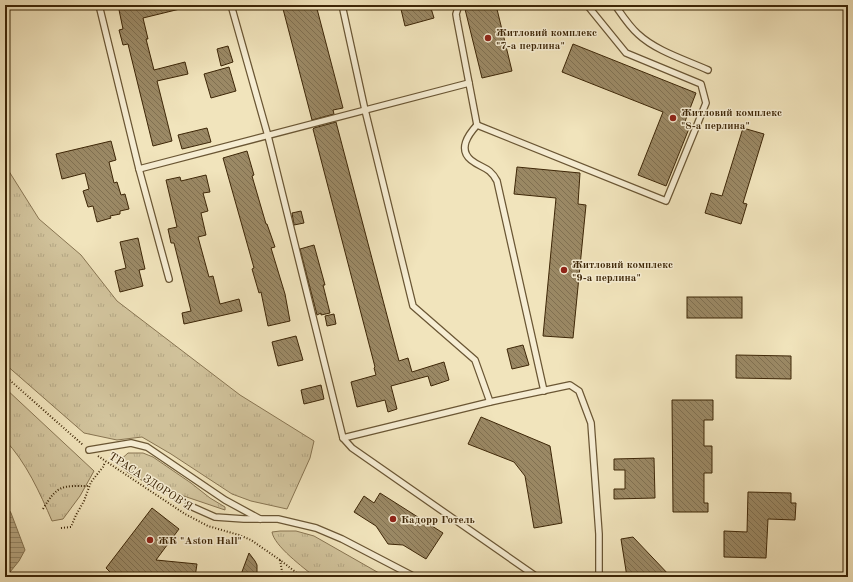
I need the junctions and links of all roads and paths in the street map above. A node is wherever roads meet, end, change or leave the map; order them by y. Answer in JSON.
{"nodes":[{"id":1,"x":98,"y":5,"type":"edge"},
{"id":2,"x":231,"y":5,"type":"edge"},
{"id":3,"x":342,"y":5,"type":"edge"},
{"id":4,"x":459,"y":5,"type":"edge"},
{"id":5,"x":587,"y":5,"type":"edge"},
{"id":6,"x":615,"y":5,"type":"edge"},
{"id":7,"x":708,"y":70,"type":"dead end"},
{"id":8,"x":469,"y":83,"type":"junction"},
{"id":9,"x":366,"y":110,"type":"junction"},
{"id":10,"x":477,"y":125,"type":"junction"},
{"id":11,"x":268,"y":136,"type":"junction"},
{"id":12,"x":139,"y":169,"type":"junction"},
{"id":13,"x":169,"y":279,"type":"dead end"},
{"id":14,"x":5,"y":376,"type":"edge"},
{"id":15,"x":544,"y":391,"type":"junction"},
{"id":16,"x":490,"y":402,"type":"junction"},
{"id":17,"x":344,"y":438,"type":"junction"},
{"id":18,"x":89,"y":450,"type":"junction"},
{"id":19,"x":105,"y":462,"type":"junction"},
{"id":20,"x":90,"y":486,"type":"junction"},
{"id":21,"x":188,"y":505,"type":"dead end"},
{"id":22,"x":43,"y":509,"type":"dead end"},
{"id":23,"x":260,"y":519,"type":"junction"},
{"id":24,"x":61,"y":528,"type":"dead end"},
{"id":25,"x":280,"y":560,"type":"junction"},
{"id":26,"x":283,"y":577,"type":"edge"},
{"id":27,"x":302,"y":577,"type":"edge"},
{"id":28,"x":415,"y":577,"type":"edge"},
{"id":29,"x":537,"y":577,"type":"edge"},
{"id":30,"x":599,"y":577,"type":"edge"}],
"edges":[{"from":1,"to":12,"type":"lane"},
{"from":2,"to":11,"type":"lane"},
{"from":3,"to":9,"type":"lane"},
{"from":4,"to":8,"type":"lane"},
{"from":5,"to":10,"type":"lane"},
{"from":6,"to":7,"type":"lane"},
{"from":8,"to":9,"type":"lane"},
{"from":8,"to":10,"type":"lane"},
{"from":9,"to":11,"type":"lane"},
{"from":9,"to":16,"type":"lane"},
{"from":10,"to":15,"type":"lane"},
{"from":11,"to":12,"type":"lane"},
{"from":11,"to":17,"type":"lane"},
{"from":12,"to":13,"type":"lane"},
{"from":14,"to":18,"type":"path","name":"ТРАСА ЗДОРОВ’Я"},
{"from":15,"to":16,"type":"lane"},
{"from":15,"to":30,"type":"lane"},
{"from":16,"to":17,"type":"lane"},
{"from":17,"to":29,"type":"lane"},
{"from":18,"to":19,"type":"path","name":"ТРАСА ЗДОРОВ’Я"},
{"from":18,"to":23,"type":"lane"},
{"from":19,"to":20,"type":"path"},
{"from":19,"to":25,"type":"path","name":"ТРАСА ЗДОРОВ’Я"},
{"from":20,"to":22,"type":"path"},
{"from":20,"to":24,"type":"path"},
{"from":21,"to":23,"type":"lane"},
{"from":23,"to":28,"type":"lane"},
{"from":25,"to":26,"type":"path"},
{"from":25,"to":27,"type":"path","name":"ТРАСА ЗДОРОВ’Я"}]}
